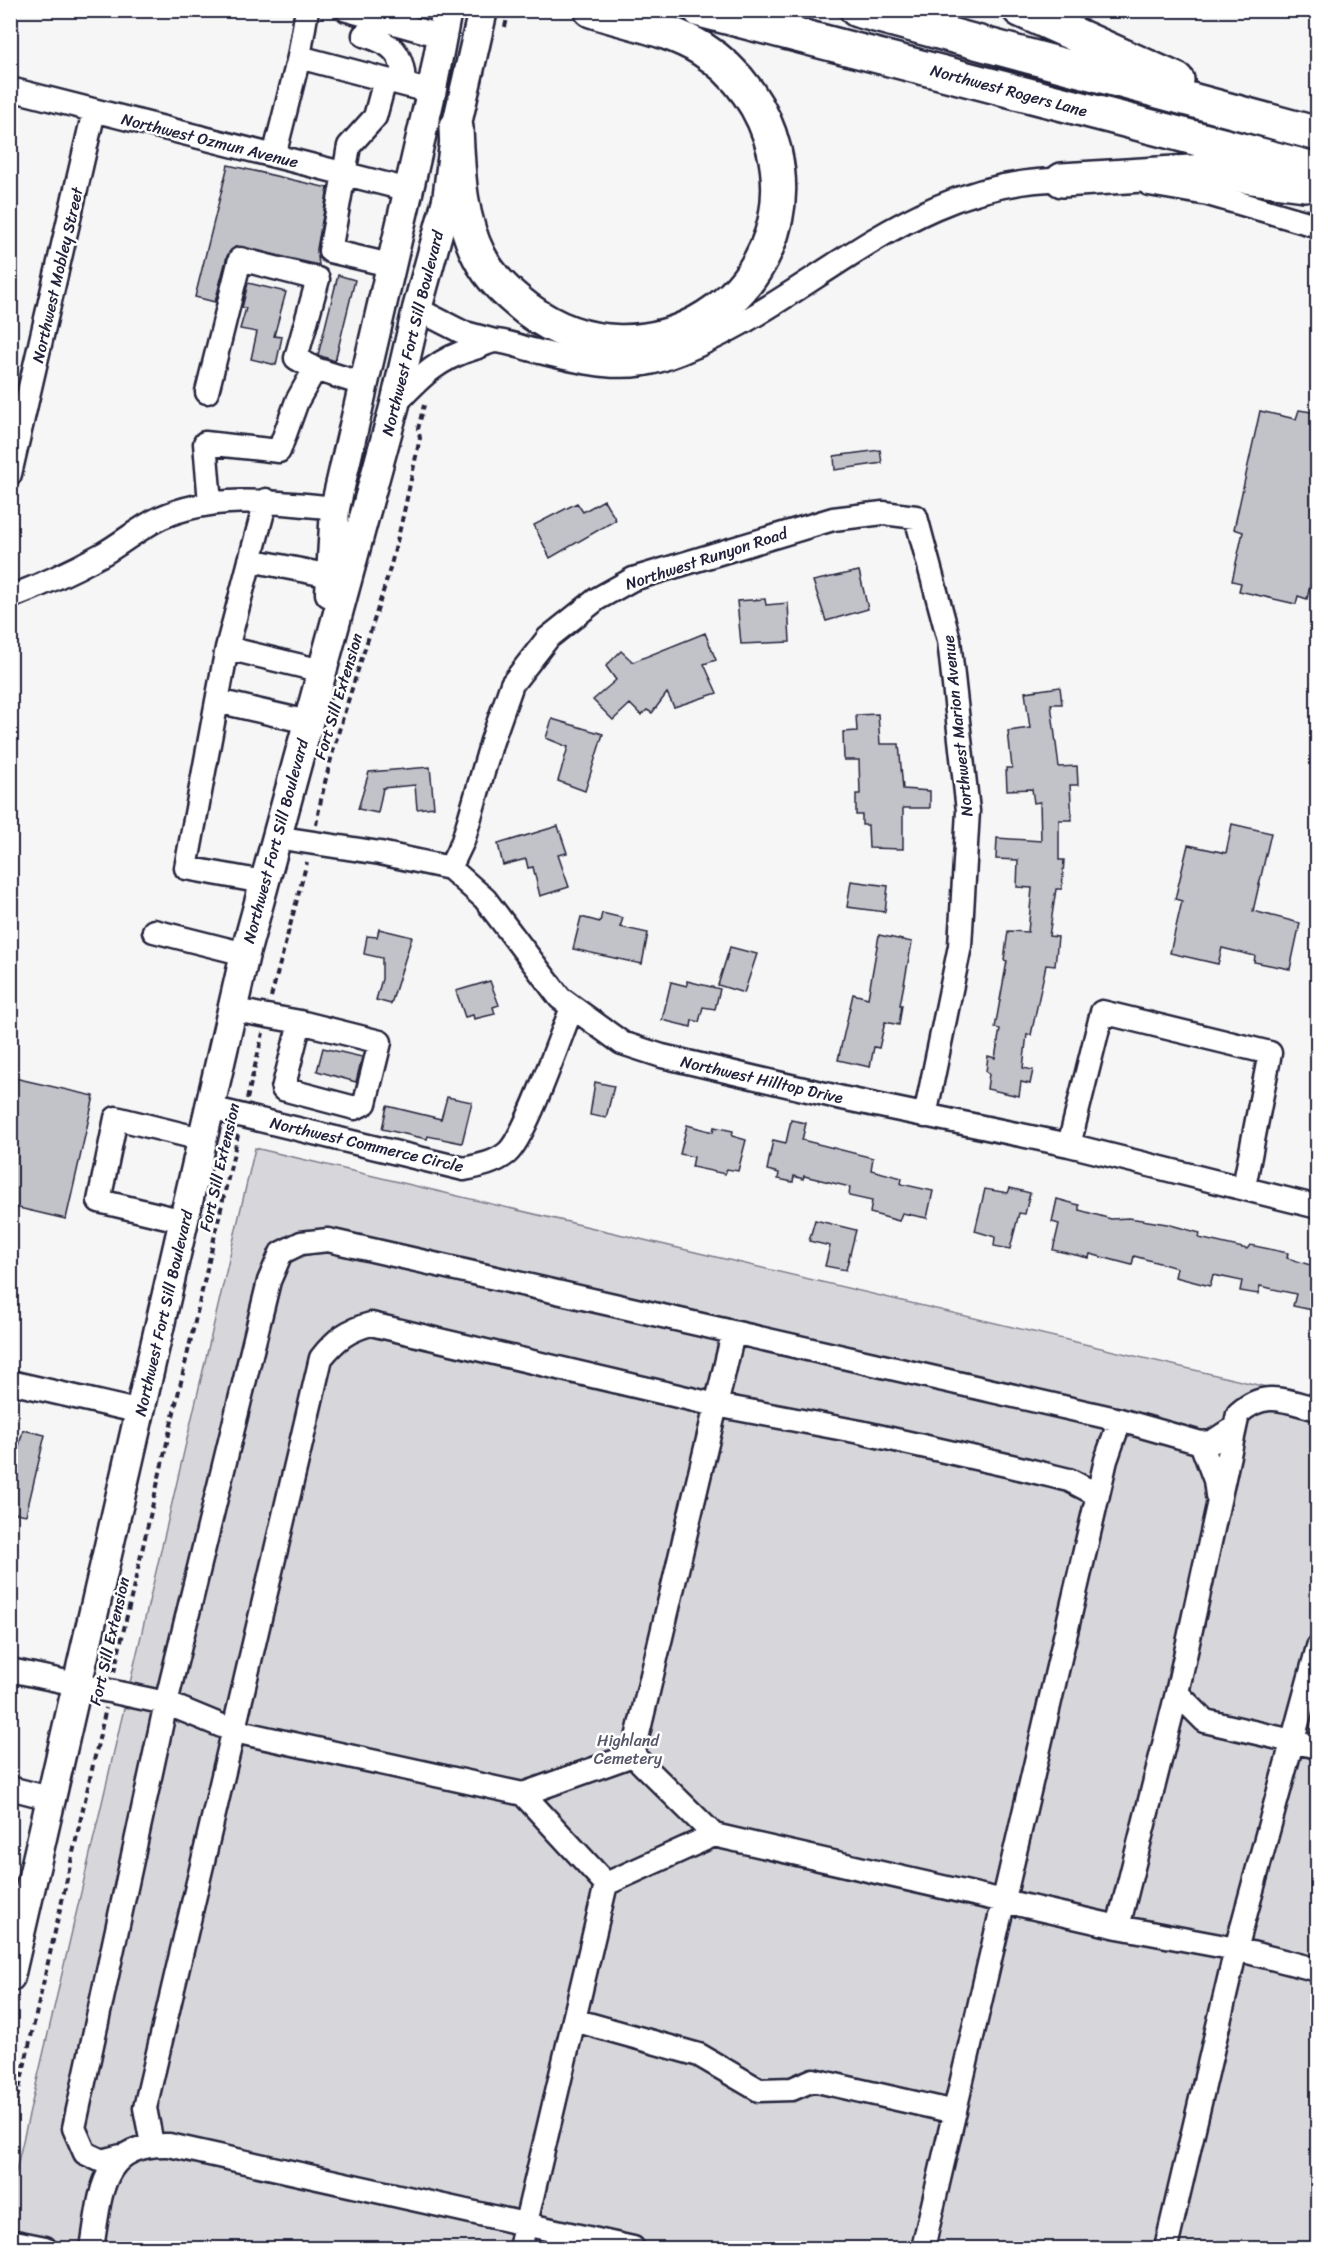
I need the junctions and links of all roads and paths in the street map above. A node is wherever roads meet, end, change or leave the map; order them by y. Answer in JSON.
{"nodes":[{"id":1,"x":307,"y":10,"type":"edge"},
{"id":2,"x":347,"y":10,"type":"edge"},
{"id":3,"x":591,"y":10,"type":"edge"},
{"id":4,"x":700,"y":10,"type":"edge"},
{"id":5,"x":857,"y":10,"type":"edge"},
{"id":6,"x":1020,"y":10,"type":"edge"},
{"id":7,"x":497,"y":17,"type":"edge"},
{"id":8,"x":444,"y":23,"type":"edge"},
{"id":9,"x":367,"y":25,"type":"junction"},
{"id":10,"x":299,"y":57,"type":"junction"},
{"id":11,"x":355,"y":72,"type":"junction"},
{"id":12,"x":394,"y":82,"type":"junction"},
{"id":13,"x":10,"y":89,"type":"edge"},
{"id":14,"x":432,"y":92,"type":"junction"},
{"id":15,"x":94,"y":111,"type":"junction"},
{"id":16,"x":1269,"y":121,"type":"junction"},
{"id":17,"x":456,"y":128,"type":"junction"},
{"id":18,"x":1317,"y":135,"type":"edge"},
{"id":19,"x":274,"y":156,"type":"junction"},
{"id":20,"x":1317,"y":170,"type":"edge"},
{"id":21,"x":346,"y":174,"type":"junction"},
{"id":22,"x":1062,"y":180,"type":"junction"},
{"id":23,"x":1317,"y":185,"type":"edge"},
{"id":24,"x":409,"y":190,"type":"junction"},
{"id":25,"x":1317,"y":226,"type":"edge"},
{"id":26,"x":391,"y":259,"type":"junction"},
{"id":27,"x":417,"y":309,"type":"junction"},
{"id":28,"x":496,"y":341,"type":"junction"},
{"id":29,"x":431,"y":367,"type":"junction"},
{"id":30,"x":315,"y":369,"type":"junction"},
{"id":31,"x":363,"y":384,"type":"junction"},
{"id":32,"x":207,"y":392,"type":"dead end"},
{"id":33,"x":395,"y":404,"type":"junction"},
{"id":34,"x":10,"y":474,"type":"edge"},
{"id":35,"x":266,"y":500,"type":"junction"},
{"id":36,"x":210,"y":503,"type":"junction"},
{"id":37,"x":335,"y":508,"type":"junction"},
{"id":38,"x":916,"y":517,"type":"joint"},
{"id":39,"x":250,"y":560,"type":"junction"},
{"id":40,"x":331,"y":576,"type":"junction"},
{"id":41,"x":10,"y":597,"type":"edge"},
{"id":42,"x":227,"y":648,"type":"junction"},
{"id":43,"x":324,"y":662,"type":"junction"},
{"id":44,"x":217,"y":701,"type":"junction"},
{"id":45,"x":308,"y":722,"type":"junction"},
{"id":46,"x":275,"y":837,"type":"junction"},
{"id":47,"x":313,"y":842,"type":"junction"},
{"id":48,"x":450,"y":868,"type":"junction"},
{"id":49,"x":263,"y":882,"type":"junction"},
{"id":50,"x":154,"y":931,"type":"dead end"},
{"id":51,"x":245,"y":954,"type":"junction"},
{"id":52,"x":572,"y":1008,"type":"junction"},
{"id":53,"x":234,"y":1010,"type":"junction"},
{"id":54,"x":267,"y":1017,"type":"junction"},
{"id":55,"x":300,"y":1022,"type":"junction"},
{"id":56,"x":304,"y":1094,"type":"junction"},
{"id":57,"x":210,"y":1108,"type":"junction"},
{"id":58,"x":355,"y":1108,"type":"junction"},
{"id":59,"x":243,"y":1116,"type":"junction"},
{"id":60,"x":925,"y":1116,"type":"junction"},
{"id":61,"x":296,"y":1129,"type":"junction"},
{"id":62,"x":201,"y":1139,"type":"junction"},
{"id":63,"x":348,"y":1141,"type":"junction"},
{"id":64,"x":1069,"y":1145,"type":"junction"},
{"id":65,"x":1244,"y":1187,"type":"junction"},
{"id":66,"x":1317,"y":1207,"type":"edge"},
{"id":67,"x":184,"y":1221,"type":"junction"},
{"id":68,"x":733,"y":1334,"type":"junction"},
{"id":69,"x":10,"y":1382,"type":"edge"},
{"id":70,"x":716,"y":1405,"type":"junction"},
{"id":71,"x":1317,"y":1409,"type":"edge"},
{"id":72,"x":141,"y":1412,"type":"junction"},
{"id":73,"x":1120,"y":1420,"type":"junction"},
{"id":74,"x":1235,"y":1427,"type":"junction"},
{"id":75,"x":1201,"y":1443,"type":"junction"},
{"id":76,"x":1098,"y":1495,"type":"junction"},
{"id":77,"x":1218,"y":1502,"type":"junction"},
{"id":78,"x":1317,"y":1647,"type":"edge"},
{"id":79,"x":10,"y":1670,"type":"edge"},
{"id":80,"x":79,"y":1685,"type":"junction"},
{"id":81,"x":110,"y":1691,"type":"junction"},
{"id":82,"x":1177,"y":1693,"type":"junction"},
{"id":83,"x":166,"y":1704,"type":"junction"},
{"id":84,"x":1205,"y":1720,"type":"junction"},
{"id":85,"x":234,"y":1731,"type":"junction"},
{"id":86,"x":1167,"y":1733,"type":"junction"},
{"id":87,"x":1291,"y":1741,"type":"junction"},
{"id":88,"x":1317,"y":1747,"type":"edge"},
{"id":89,"x":633,"y":1755,"type":"junction"},
{"id":90,"x":10,"y":1788,"type":"edge"},
{"id":91,"x":523,"y":1794,"type":"junction"},
{"id":92,"x":52,"y":1799,"type":"junction"},
{"id":93,"x":714,"y":1835,"type":"junction"},
{"id":94,"x":606,"y":1884,"type":"junction"},
{"id":95,"x":1004,"y":1901,"type":"junction"},
{"id":96,"x":1118,"y":1927,"type":"junction"},
{"id":97,"x":1236,"y":1949,"type":"junction"},
{"id":98,"x":11,"y":1969,"type":"edge"},
{"id":99,"x":1317,"y":1970,"type":"edge"},
{"id":100,"x":574,"y":2020,"type":"junction"},
{"id":101,"x":955,"y":2112,"type":"junction"},
{"id":102,"x":10,"y":2129,"type":"edge"},
{"id":103,"x":152,"y":2144,"type":"junction"},
{"id":104,"x":120,"y":2156,"type":"junction"},
{"id":105,"x":525,"y":2224,"type":"junction"},
{"id":106,"x":10,"y":2241,"type":"edge"},
{"id":107,"x":45,"y":2248,"type":"edge"},
{"id":108,"x":92,"y":2248,"type":"edge"},
{"id":109,"x":520,"y":2248,"type":"edge"},
{"id":110,"x":633,"y":2248,"type":"edge"},
{"id":111,"x":923,"y":2248,"type":"edge"},
{"id":112,"x":1166,"y":2248,"type":"edge"}],
"edges":[{"from":1,"to":10,"type":"street"},
{"from":2,"to":9,"type":"street"},
{"from":3,"to":17,"type":"highway"},
{"from":4,"to":20,"type":"highway","name":"Northwest Rogers Lane"},
{"from":5,"to":16,"type":"highway"},
{"from":6,"to":16,"type":"highway"},
{"from":7,"to":17,"type":"main road","name":"Northwest Fort Sill Boulevard"},
{"from":8,"to":9,"type":"street"},
{"from":8,"to":14,"type":"main road","name":"Northwest Fort Sill Boulevard"},
{"from":9,"to":11,"type":"street"},
{"from":9,"to":12,"type":"street"},
{"from":10,"to":11,"type":"street"},
{"from":10,"to":19,"type":"street"},
{"from":11,"to":12,"type":"street"},
{"from":12,"to":14,"type":"street"},
{"from":12,"to":21,"type":"street"},
{"from":13,"to":15,"type":"street","name":"Northwest Ozmun Avenue"},
{"from":14,"to":24,"type":"main road","name":"Northwest Fort Sill Boulevard"},
{"from":15,"to":19,"type":"street","name":"Northwest Ozmun Avenue"},
{"from":15,"to":34,"type":"street","name":"Northwest Mobley Street"},
{"from":16,"to":18,"type":"highway"},
{"from":17,"to":27,"type":"main road","name":"Northwest Fort Sill Boulevard"},
{"from":19,"to":21,"type":"street","name":"Northwest Ozmun Avenue"},
{"from":21,"to":24,"type":"street","name":"Northwest Ozmun Avenue"},
{"from":21,"to":26,"type":"street"},
{"from":22,"to":23,"type":"highway"},
{"from":22,"to":25,"type":"street"},
{"from":22,"to":28,"type":"street"},
{"from":24,"to":26,"type":"main road","name":"Northwest Fort Sill Boulevard"},
{"from":26,"to":27,"type":"main road"},
{"from":26,"to":31,"type":"main road","name":"Northwest Fort Sill Boulevard"},
{"from":27,"to":28,"type":"street"},
{"from":27,"to":33,"type":"main road","name":"Northwest Fort Sill Boulevard"},
{"from":28,"to":29,"type":"street"},
{"from":29,"to":33,"type":"street"},
{"from":29,"to":47,"type":"path","name":"Fort Sill Extension"},
{"from":30,"to":31,"type":"street"},
{"from":30,"to":32,"type":"street"},
{"from":30,"to":36,"type":"street"},
{"from":31,"to":37,"type":"main road","name":"Northwest Fort Sill Boulevard"},
{"from":33,"to":43,"type":"main road","name":"Northwest Fort Sill Boulevard"},
{"from":35,"to":36,"type":"street"},
{"from":35,"to":37,"type":"street"},
{"from":35,"to":39,"type":"street"},
{"from":36,"to":41,"type":"street"},
{"from":37,"to":40,"type":"main road","name":"Northwest Fort Sill Boulevard"},
{"from":38,"to":48,"type":"street","name":"Northwest Runyon Road"},
{"from":38,"to":60,"type":"street","name":"Northwest Marion Avenue"},
{"from":39,"to":40,"type":"street"},
{"from":39,"to":42,"type":"street"},
{"from":40,"to":43,"type":"main road","name":"Northwest Fort Sill Boulevard"},
{"from":42,"to":43,"type":"street"},
{"from":42,"to":44,"type":"street"},
{"from":43,"to":45,"type":"main road","name":"Northwest Fort Sill Boulevard"},
{"from":44,"to":45,"type":"street"},
{"from":44,"to":49,"type":"street"},
{"from":45,"to":46,"type":"main road","name":"Northwest Fort Sill Boulevard"},
{"from":46,"to":47,"type":"street","name":"Northwest Hilltop Drive"},
{"from":46,"to":49,"type":"main road","name":"Northwest Fort Sill Boulevard"},
{"from":47,"to":48,"type":"street","name":"Northwest Hilltop Drive"},
{"from":47,"to":54,"type":"path","name":"Fort Sill Extension"},
{"from":48,"to":52,"type":"street","name":"Northwest Hilltop Drive"},
{"from":49,"to":51,"type":"main road","name":"Northwest Fort Sill Boulevard"},
{"from":50,"to":51,"type":"street"},
{"from":51,"to":53,"type":"main road","name":"Northwest Fort Sill Boulevard"},
{"from":52,"to":60,"type":"street","name":"Northwest Hilltop Drive"},
{"from":52,"to":63,"type":"street","name":"Northwest Commerce Circle"},
{"from":53,"to":54,"type":"street"},
{"from":53,"to":57,"type":"main road","name":"Northwest Fort Sill Boulevard"},
{"from":54,"to":55,"type":"street"},
{"from":54,"to":59,"type":"path","name":"Fort Sill Extension"},
{"from":55,"to":56,"type":"street"},
{"from":55,"to":58,"type":"street"},
{"from":56,"to":58,"type":"street"},
{"from":56,"to":61,"type":"street"},
{"from":57,"to":59,"type":"street","name":"Northwest Commerce Circle"},
{"from":57,"to":62,"type":"main road","name":"Northwest Fort Sill Boulevard"},
{"from":58,"to":63,"type":"street"},
{"from":59,"to":61,"type":"street","name":"Northwest Commerce Circle"},
{"from":59,"to":81,"type":"path","name":"Fort Sill Extension"},
{"from":60,"to":64,"type":"street","name":"Northwest Hilltop Drive"},
{"from":61,"to":63,"type":"street","name":"Northwest Commerce Circle"},
{"from":62,"to":67,"type":"main road","name":"Northwest Fort Sill Boulevard"},
{"from":62,"to":67,"type":"street"},
{"from":64,"to":65,"type":"street","name":"Northwest Hilltop Drive"},
{"from":64,"to":65,"type":"street"},
{"from":65,"to":66,"type":"street","name":"Northwest Hilltop Drive"},
{"from":67,"to":72,"type":"main road","name":"Northwest Fort Sill Boulevard"},
{"from":68,"to":70,"type":"street"},
{"from":68,"to":73,"type":"street"},
{"from":68,"to":83,"type":"street"},
{"from":69,"to":72,"type":"street"},
{"from":70,"to":76,"type":"street"},
{"from":70,"to":85,"type":"street"},
{"from":70,"to":89,"type":"street"},
{"from":71,"to":74,"type":"street"},
{"from":72,"to":80,"type":"main road","name":"Northwest Fort Sill Boulevard"},
{"from":73,"to":75,"type":"street"},
{"from":73,"to":76,"type":"street"},
{"from":74,"to":75,"type":"street"},
{"from":74,"to":77,"type":"street"},
{"from":75,"to":77,"type":"street"},
{"from":76,"to":95,"type":"street"},
{"from":77,"to":82,"type":"street"},
{"from":78,"to":87,"type":"street"},
{"from":79,"to":80,"type":"street"},
{"from":80,"to":81,"type":"street"},
{"from":80,"to":92,"type":"main road","name":"Northwest Fort Sill Boulevard"},
{"from":81,"to":83,"type":"street"},
{"from":81,"to":102,"type":"path","name":"Fort Sill Extension"},
{"from":82,"to":84,"type":"street"},
{"from":82,"to":86,"type":"street"},
{"from":83,"to":85,"type":"street"},
{"from":83,"to":104,"type":"street"},
{"from":84,"to":86,"type":"street"},
{"from":84,"to":87,"type":"street"},
{"from":85,"to":91,"type":"street"},
{"from":85,"to":103,"type":"street"},
{"from":86,"to":96,"type":"street"},
{"from":87,"to":88,"type":"street"},
{"from":87,"to":97,"type":"street"},
{"from":89,"to":91,"type":"street"},
{"from":89,"to":93,"type":"street"},
{"from":90,"to":92,"type":"street"},
{"from":91,"to":94,"type":"street"},
{"from":92,"to":98,"type":"main road","name":"Northwest Fort Sill Boulevard"},
{"from":93,"to":94,"type":"street"},
{"from":93,"to":95,"type":"street"},
{"from":94,"to":100,"type":"street"},
{"from":95,"to":96,"type":"street"},
{"from":95,"to":101,"type":"street"},
{"from":96,"to":97,"type":"street"},
{"from":97,"to":99,"type":"street"},
{"from":97,"to":112,"type":"street"},
{"from":100,"to":101,"type":"street"},
{"from":100,"to":105,"type":"street"},
{"from":101,"to":111,"type":"street"},
{"from":103,"to":104,"type":"street"},
{"from":103,"to":105,"type":"street"},
{"from":104,"to":108,"type":"street"},
{"from":105,"to":109,"type":"street"},
{"from":105,"to":110,"type":"street"},
{"from":106,"to":107,"type":"street"}]}
